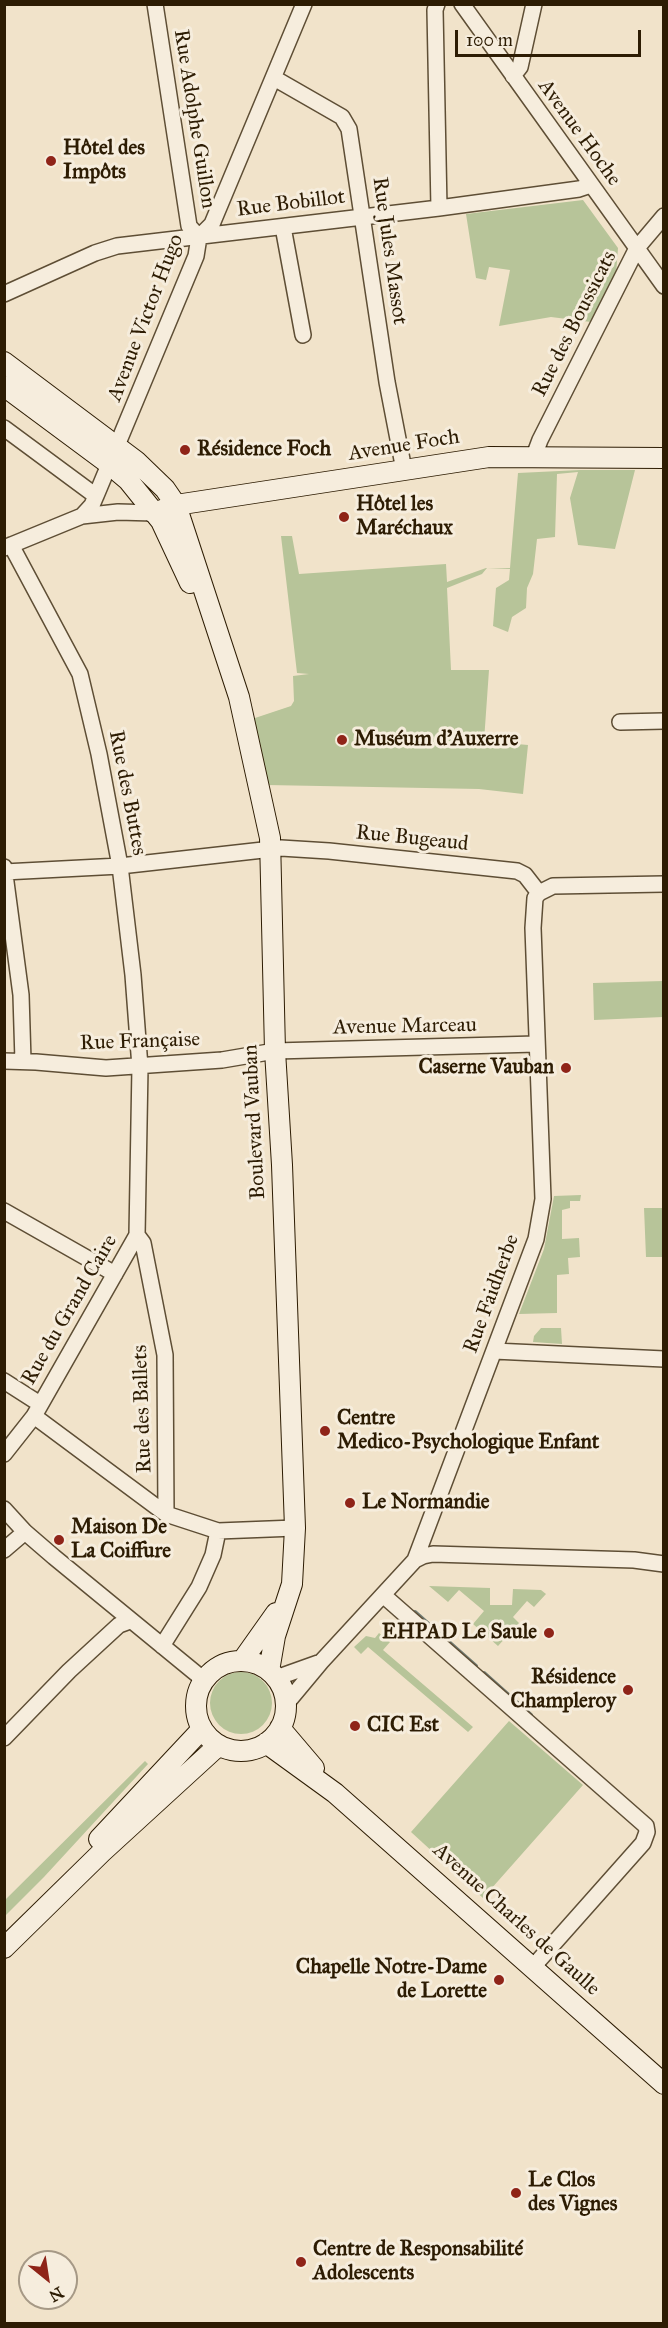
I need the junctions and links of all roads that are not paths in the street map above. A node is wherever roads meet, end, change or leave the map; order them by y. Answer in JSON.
{"nodes":[{"id":1,"x":155,"y":4,"type":"edge"},
{"id":2,"x":304,"y":4,"type":"edge"},
{"id":3,"x":437,"y":4,"type":"edge"},
{"id":4,"x":462,"y":4,"type":"edge"},
{"id":5,"x":534,"y":4,"type":"edge"},
{"id":6,"x":513,"y":76,"type":"junction"},
{"id":7,"x":274,"y":78,"type":"junction"},
{"id":8,"x":591,"y":185,"type":"junction"},
{"id":9,"x":439,"y":208,"type":"junction"},
{"id":10,"x":663,"y":216,"type":"edge"},
{"id":11,"x":362,"y":217,"type":"junction"},
{"id":12,"x":283,"y":227,"type":"junction"},
{"id":13,"x":199,"y":237,"type":"junction"},
{"id":14,"x":637,"y":248,"type":"junction"},
{"id":15,"x":663,"y":286,"type":"edge"},
{"id":16,"x":4,"y":294,"type":"edge"},
{"id":17,"x":303,"y":335,"type":"dead end"},
{"id":18,"x":4,"y":362,"type":"edge"},
{"id":19,"x":4,"y":386,"type":"edge"},
{"id":20,"x":4,"y":428,"type":"edge"},
{"id":21,"x":117,"y":446,"type":"junction"},
{"id":22,"x":534,"y":456,"type":"junction"},
{"id":23,"x":663,"y":458,"type":"edge"},
{"id":24,"x":110,"y":464,"type":"junction"},
{"id":25,"x":404,"y":470,"type":"junction"},
{"id":26,"x":96,"y":496,"type":"junction"},
{"id":27,"x":176,"y":505,"type":"junction"},
{"id":28,"x":154,"y":513,"type":"junction"},
{"id":29,"x":82,"y":516,"type":"junction"},
{"id":30,"x":8,"y":547,"type":"edge"},
{"id":31,"x":222,"y":647,"type":"junction"},
{"id":32,"x":663,"y":721,"type":"edge"},
{"id":33,"x":620,"y":722,"type":"dead end"},
{"id":34,"x":270,"y":849,"type":"junction"},
{"id":35,"x":120,"y":866,"type":"junction"},
{"id":36,"x":5,"y":870,"type":"edge"},
{"id":37,"x":663,"y":884,"type":"edge"},
{"id":38,"x":539,"y":893,"type":"junction"},
{"id":39,"x":536,"y":1044,"type":"junction"},
{"id":40,"x":275,"y":1051,"type":"junction"},
{"id":41,"x":4,"y":1061,"type":"edge"},
{"id":42,"x":23,"y":1061,"type":"junction"},
{"id":43,"x":140,"y":1067,"type":"junction"},
{"id":44,"x":4,"y":1211,"type":"edge"},
{"id":45,"x":137,"y":1235,"type":"junction"},
{"id":46,"x":115,"y":1274,"type":"junction"},
{"id":47,"x":494,"y":1351,"type":"junction"},
{"id":48,"x":663,"y":1359,"type":"edge"},
{"id":49,"x":4,"y":1381,"type":"edge"},
{"id":50,"x":37,"y":1410,"type":"junction"},
{"id":51,"x":4,"y":1454,"type":"edge"},
{"id":52,"x":4,"y":1509,"type":"edge"},
{"id":53,"x":166,"y":1514,"type":"junction"},
{"id":54,"x":295,"y":1528,"type":"junction"},
{"id":55,"x":218,"y":1531,"type":"junction"},
{"id":56,"x":25,"y":1532,"type":"junction"},
{"id":57,"x":4,"y":1550,"type":"edge"},
{"id":58,"x":415,"y":1560,"type":"junction"},
{"id":59,"x":663,"y":1564,"type":"edge"},
{"id":60,"x":383,"y":1595,"type":"junction"},
{"id":61,"x":287,"y":1599,"type":"junction"},
{"id":62,"x":123,"y":1619,"type":"junction"},
{"id":63,"x":162,"y":1646,"type":"junction"},
{"id":64,"x":242,"y":1661,"type":"junction"},
{"id":65,"x":321,"y":1662,"type":"junction"},
{"id":66,"x":273,"y":1674,"type":"junction"},
{"id":67,"x":204,"y":1680,"type":"junction"},
{"id":68,"x":286,"y":1704,"type":"junction"},
{"id":69,"x":280,"y":1728,"type":"junction"},
{"id":70,"x":196,"y":1736,"type":"junction"},
{"id":71,"x":4,"y":1738,"type":"edge"},
{"id":72,"x":266,"y":1743,"type":"junction"},
{"id":73,"x":219,"y":1745,"type":"junction"},
{"id":74,"x":336,"y":1792,"type":"junction"},
{"id":75,"x":4,"y":1937,"type":"edge"},
{"id":76,"x":4,"y":1948,"type":"edge"},
{"id":77,"x":532,"y":1968,"type":"junction"},
{"id":78,"x":663,"y":2084,"type":"edge"}],
"edges":[{"from":1,"to":13,"type":"street","name":"Rue Adolphe Guillon"},
{"from":2,"to":7,"type":"street","name":"Avenue Victor Hugo"},
{"from":3,"to":9,"type":"street"},
{"from":4,"to":6,"type":"street","name":"Avenue Hoche"},
{"from":5,"to":6,"type":"street"},
{"from":6,"to":8,"type":"street","name":"Avenue Hoche"},
{"from":7,"to":11,"type":"street","name":"Rue Jules Massot"},
{"from":7,"to":13,"type":"street","name":"Avenue Victor Hugo"},
{"from":8,"to":9,"type":"street","name":"Rue Bobillot"},
{"from":8,"to":14,"type":"street","name":"Avenue Hoche"},
{"from":9,"to":11,"type":"street","name":"Rue Bobillot"},
{"from":10,"to":14,"type":"street","name":"Rue des Boussicats"},
{"from":11,"to":12,"type":"street","name":"Rue Bobillot"},
{"from":11,"to":25,"type":"street","name":"Rue Jules Massot"},
{"from":12,"to":13,"type":"street","name":"Rue Bobillot"},
{"from":12,"to":17,"type":"street"},
{"from":13,"to":16,"type":"street","name":"Rue Bobillot"},
{"from":13,"to":21,"type":"street","name":"Avenue Victor Hugo"},
{"from":14,"to":15,"type":"street","name":"Avenue Hoche"},
{"from":14,"to":22,"type":"street","name":"Rue des Boussicats"},
{"from":18,"to":21,"type":"main road"},
{"from":19,"to":24,"type":"main road","name":"Boulevard Vauban"},
{"from":20,"to":26,"type":"street"},
{"from":21,"to":24,"type":"street","name":"Avenue Victor Hugo"},
{"from":21,"to":27,"type":"main road"},
{"from":22,"to":23,"type":"main road","name":"Avenue Foch"},
{"from":22,"to":25,"type":"main road","name":"Avenue Foch"},
{"from":24,"to":26,"type":"street","name":"Avenue Victor Hugo"},
{"from":24,"to":28,"type":"main road","name":"Boulevard Vauban"},
{"from":25,"to":27,"type":"main road","name":"Avenue Foch"},
{"from":26,"to":29,"type":"street","name":"Avenue Victor Hugo"},
{"from":27,"to":28,"type":"main road","name":"Avenue Foch"},
{"from":27,"to":31,"type":"main road","name":"Boulevard Vauban"},
{"from":28,"to":29,"type":"street"},
{"from":28,"to":31,"type":"main road","name":"Boulevard Vauban"},
{"from":29,"to":30,"type":"street"},
{"from":30,"to":35,"type":"street","name":"Rue des Buttes"},
{"from":31,"to":34,"type":"main road","name":"Boulevard Vauban"},
{"from":32,"to":33,"type":"street"},
{"from":34,"to":35,"type":"street","name":"Rue Bugeaud"},
{"from":34,"to":38,"type":"street","name":"Rue Bugeaud"},
{"from":34,"to":40,"type":"main road","name":"Boulevard Vauban"},
{"from":35,"to":36,"type":"street","name":"Rue Bugeaud"},
{"from":35,"to":43,"type":"street","name":"Rue des Buttes"},
{"from":36,"to":42,"type":"street"},
{"from":37,"to":38,"type":"street"},
{"from":38,"to":39,"type":"street","name":"Rue Faidherbe"},
{"from":39,"to":40,"type":"street","name":"Avenue Marceau"},
{"from":39,"to":47,"type":"street","name":"Rue Faidherbe"},
{"from":40,"to":43,"type":"street","name":"Rue Française"},
{"from":40,"to":54,"type":"main road","name":"Boulevard Vauban"},
{"from":41,"to":42,"type":"street","name":"Rue Française"},
{"from":42,"to":43,"type":"street","name":"Rue Française"},
{"from":43,"to":45,"type":"street","name":"Rue du Grand Caire"},
{"from":44,"to":46,"type":"street"},
{"from":45,"to":46,"type":"street","name":"Rue du Grand Caire"},
{"from":45,"to":53,"type":"street","name":"Rue des Ballets"},
{"from":46,"to":50,"type":"street","name":"Rue du Grand Caire"},
{"from":47,"to":48,"type":"street"},
{"from":47,"to":58,"type":"street","name":"Rue Faidherbe"},
{"from":49,"to":50,"type":"street"},
{"from":50,"to":51,"type":"street","name":"Rue du Grand Caire"},
{"from":50,"to":53,"type":"street"},
{"from":52,"to":56,"type":"street"},
{"from":53,"to":55,"type":"street"},
{"from":54,"to":55,"type":"street"},
{"from":54,"to":61,"type":"main road","name":"Boulevard Vauban"},
{"from":55,"to":63,"type":"street"},
{"from":56,"to":57,"type":"street"},
{"from":56,"to":62,"type":"street"},
{"from":58,"to":59,"type":"street"},
{"from":58,"to":60,"type":"street","name":"Rue Faidherbe"},
{"from":60,"to":65,"type":"street","name":"Rue Faidherbe"},
{"from":60,"to":77,"type":"street"},
{"from":61,"to":64,"type":"main road","name":"Boulevard Vauban"},
{"from":61,"to":66,"type":"main road","name":"Boulevard Vauban"},
{"from":62,"to":63,"type":"street"},
{"from":62,"to":71,"type":"street"},
{"from":63,"to":67,"type":"street"},
{"from":64,"to":66,"type":"main road"},
{"from":64,"to":67,"type":"main road"},
{"from":65,"to":66,"type":"street","name":"Rue Faidherbe"},
{"from":65,"to":68,"type":"street","name":"Rue Faidherbe"},
{"from":66,"to":68,"type":"main road"},
{"from":67,"to":70,"type":"main road"},
{"from":68,"to":69,"type":"main road"},
{"from":69,"to":72,"type":"main road"},
{"from":69,"to":74,"type":"main road","name":"Avenue Charles de Gaulle"},
{"from":70,"to":73,"type":"main road"},
{"from":70,"to":75,"type":"main road"},
{"from":72,"to":73,"type":"main road"},
{"from":72,"to":74,"type":"main road","name":"Avenue Charles de Gaulle"},
{"from":73,"to":76,"type":"main road"},
{"from":74,"to":77,"type":"main road","name":"Avenue Charles de Gaulle"},
{"from":77,"to":78,"type":"main road","name":"Avenue Charles de Gaulle"}]}
